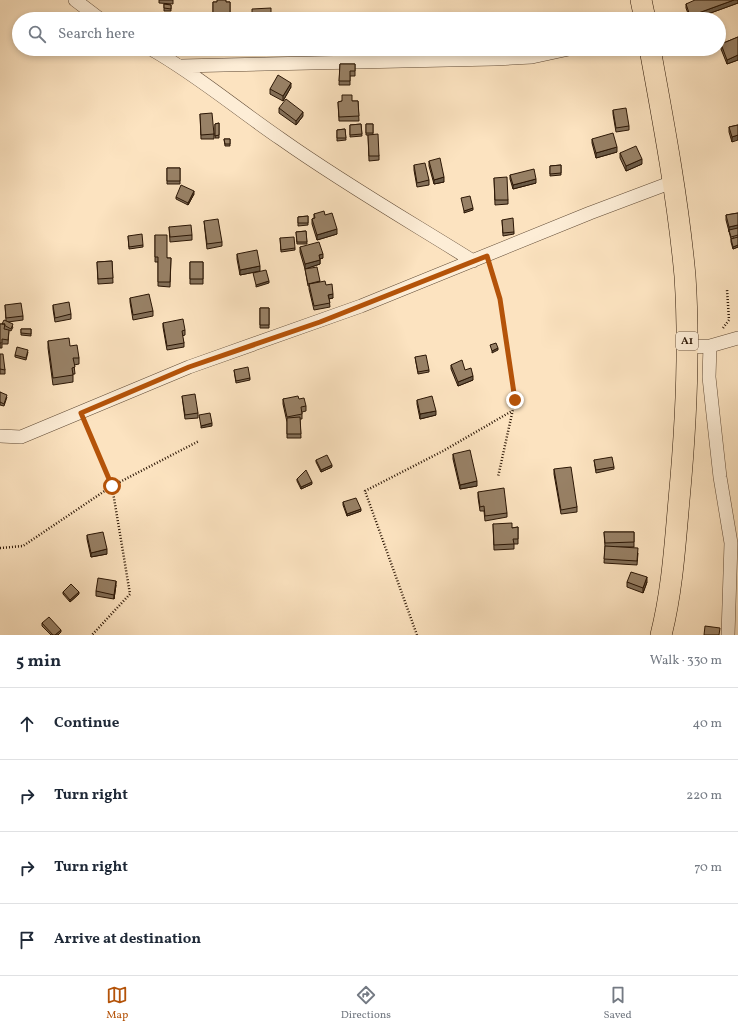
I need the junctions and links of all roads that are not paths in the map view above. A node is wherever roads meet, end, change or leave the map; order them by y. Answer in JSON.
{"nodes":[{"id":1,"x":75,"y":0,"type":"edge"},
{"id":2,"x":641,"y":0,"type":"edge"},
{"id":3,"x":91,"y":12,"type":"edge"},
{"id":4,"x":644,"y":12,"type":"edge"},
{"id":5,"x":163,"y":56,"type":"edge"},
{"id":6,"x":536,"y":56,"type":"edge"},
{"id":7,"x":651,"y":56,"type":"edge"},
{"id":8,"x":181,"y":66,"type":"junction"},
{"id":9,"x":675,"y":181,"type":"junction"},
{"id":10,"x":473,"y":261,"type":"junction"},
{"id":11,"x":735,"y":343,"type":"edge"},
{"id":12,"x":710,"y":346,"type":"junction"},
{"id":13,"x":688,"y":347,"type":"junction"},
{"id":14,"x":0,"y":436,"type":"edge"},
{"id":15,"x":661,"y":635,"type":"edge"},
{"id":16,"x":728,"y":635,"type":"edge"}],
"edges":[{"from":1,"to":3,"type":"street"},
{"from":2,"to":4,"type":"highway"},
{"from":5,"to":8,"type":"street"},
{"from":6,"to":8,"type":"street"},
{"from":7,"to":9,"type":"highway","number":"A1"},
{"from":8,"to":10,"type":"street"},
{"from":9,"to":10,"type":"street"},
{"from":9,"to":13,"type":"highway","number":"A1"},
{"from":10,"to":14,"type":"street"},
{"from":11,"to":12,"type":"street"},
{"from":12,"to":13,"type":"street"},
{"from":12,"to":16,"type":"street"},
{"from":13,"to":15,"type":"highway","number":"A1"}]}
